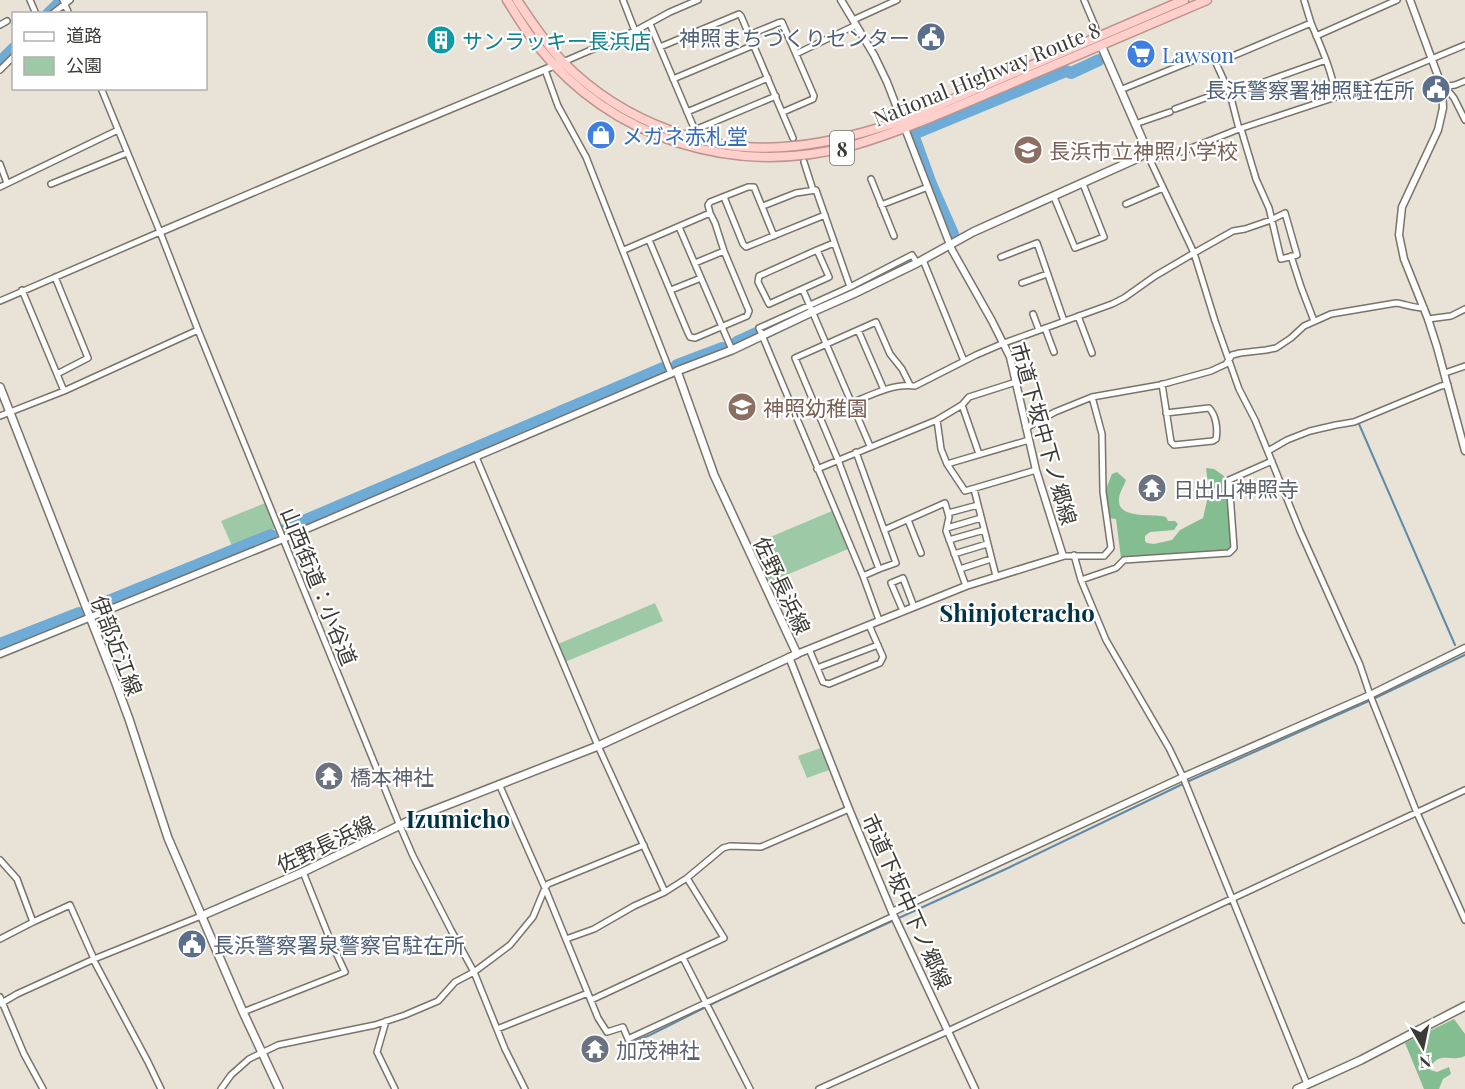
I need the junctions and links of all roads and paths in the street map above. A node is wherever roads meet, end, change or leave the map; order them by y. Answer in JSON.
{"nodes":[{"id":1,"x":507,"y":0,"type":"edge"},
{"id":2,"x":517,"y":0,"type":"edge"},
{"id":3,"x":623,"y":0,"type":"edge"},
{"id":4,"x":698,"y":0,"type":"edge"},
{"id":5,"x":841,"y":0,"type":"edge"},
{"id":6,"x":897,"y":0,"type":"edge"},
{"id":7,"x":1084,"y":0,"type":"edge"},
{"id":8,"x":1184,"y":0,"type":"edge"},
{"id":9,"x":1207,"y":0,"type":"edge"},
{"id":10,"x":1304,"y":0,"type":"edge"},
{"id":11,"x":1397,"y":0,"type":"edge"},
{"id":12,"x":66,"y":1,"type":"edge"},
{"id":13,"x":1412,"y":1,"type":"edge"},
{"id":14,"x":54,"y":12,"type":"edge"},
{"id":15,"x":8,"y":21,"type":"dead end"},
{"id":16,"x":855,"y":22,"type":"junction"},
{"id":17,"x":1311,"y":23,"type":"junction"},
{"id":18,"x":650,"y":24,"type":"junction"},
{"id":19,"x":0,"y":25,"type":"edge"},
{"id":20,"x":635,"y":31,"type":"junction"},
{"id":21,"x":749,"y":35,"type":"junction"},
{"id":22,"x":1316,"y":36,"type":"junction"},
{"id":23,"x":1099,"y":41,"type":"junction"},
{"id":24,"x":754,"y":45,"type":"junction"},
{"id":25,"x":1465,"y":45,"type":"edge"},
{"id":26,"x":660,"y":47,"type":"junction"},
{"id":27,"x":796,"y":54,"type":"junction"},
{"id":28,"x":1209,"y":54,"type":"dead end"},
{"id":29,"x":1431,"y":58,"type":"junction"},
{"id":30,"x":1326,"y":60,"type":"junction"},
{"id":31,"x":559,"y":64,"type":"junction"},
{"id":32,"x":545,"y":69,"type":"junction"},
{"id":33,"x":768,"y":78,"type":"junction"},
{"id":34,"x":673,"y":79,"type":"junction"},
{"id":35,"x":1465,"y":81,"type":"edge"},
{"id":36,"x":102,"y":90,"type":"edge"},
{"id":37,"x":1120,"y":90,"type":"junction"},
{"id":38,"x":1443,"y":90,"type":"junction"},
{"id":39,"x":1228,"y":92,"type":"junction"},
{"id":40,"x":776,"y":96,"type":"junction"},
{"id":41,"x":1336,"y":97,"type":"junction"},
{"id":42,"x":687,"y":112,"type":"junction"},
{"id":43,"x":783,"y":112,"type":"junction"},
{"id":44,"x":1465,"y":120,"type":"edge"},
{"id":45,"x":903,"y":124,"type":"junction"},
{"id":46,"x":1135,"y":124,"type":"junction"},
{"id":47,"x":1240,"y":129,"type":"junction"},
{"id":48,"x":118,"y":130,"type":"junction"},
{"id":49,"x":793,"y":138,"type":"dead end"},
{"id":50,"x":127,"y":153,"type":"junction"},
{"id":51,"x":1147,"y":157,"type":"junction"},
{"id":52,"x":804,"y":162,"type":"dead end"},
{"id":53,"x":0,"y":164,"type":"edge"},
{"id":54,"x":871,"y":179,"type":"dead end"},
{"id":55,"x":7,"y":183,"type":"junction"},
{"id":56,"x":51,"y":184,"type":"dead end"},
{"id":57,"x":1083,"y":184,"type":"junction"},
{"id":58,"x":0,"y":186,"type":"edge"},
{"id":59,"x":928,"y":187,"type":"junction"},
{"id":60,"x":1163,"y":188,"type":"junction"},
{"id":61,"x":813,"y":190,"type":"junction"},
{"id":62,"x":724,"y":197,"type":"junction"},
{"id":63,"x":1054,"y":197,"type":"junction"},
{"id":64,"x":1126,"y":204,"type":"dead end"},
{"id":65,"x":881,"y":205,"type":"junction"},
{"id":66,"x":763,"y":206,"type":"junction"},
{"id":67,"x":710,"y":213,"type":"junction"},
{"id":68,"x":825,"y":215,"type":"junction"},
{"id":69,"x":1271,"y":220,"type":"junction"},
{"id":70,"x":679,"y":227,"type":"junction"},
{"id":71,"x":160,"y":232,"type":"junction"},
{"id":72,"x":774,"y":236,"type":"junction"},
{"id":73,"x":894,"y":236,"type":"dead end"},
{"id":74,"x":649,"y":240,"type":"junction"},
{"id":75,"x":834,"y":243,"type":"junction"},
{"id":76,"x":951,"y":243,"type":"junction"},
{"id":77,"x":624,"y":250,"type":"junction"},
{"id":78,"x":817,"y":250,"type":"junction"},
{"id":79,"x":724,"y":251,"type":"junction"},
{"id":80,"x":1194,"y":253,"type":"junction"},
{"id":81,"x":1291,"y":256,"type":"junction"},
{"id":82,"x":1001,"y":257,"type":"dead end"},
{"id":83,"x":917,"y":260,"type":"junction"},
{"id":84,"x":695,"y":263,"type":"junction"},
{"id":85,"x":1047,"y":274,"type":"junction"},
{"id":86,"x":55,"y":277,"type":"junction"},
{"id":87,"x":701,"y":278,"type":"junction"},
{"id":88,"x":1022,"y":283,"type":"dead end"},
{"id":89,"x":22,"y":290,"type":"junction"},
{"id":90,"x":671,"y":290,"type":"junction"},
{"id":91,"x":803,"y":290,"type":"junction"},
{"id":92,"x":851,"y":290,"type":"junction"},
{"id":93,"x":0,"y":301,"type":"edge"},
{"id":94,"x":1424,"y":308,"type":"junction"},
{"id":95,"x":811,"y":309,"type":"junction"},
{"id":96,"x":1465,"y":309,"type":"edge"},
{"id":97,"x":1033,"y":314,"type":"dead end"},
{"id":98,"x":1078,"y":316,"type":"junction"},
{"id":99,"x":1428,"y":319,"type":"junction"},
{"id":100,"x":1064,"y":321,"type":"junction"},
{"id":101,"x":1314,"y":321,"type":"junction"},
{"id":102,"x":722,"y":326,"type":"junction"},
{"id":103,"x":1042,"y":329,"type":"junction"},
{"id":104,"x":198,"y":330,"type":"junction"},
{"id":105,"x":858,"y":330,"type":"junction"},
{"id":106,"x":761,"y":332,"type":"junction"},
{"id":107,"x":1004,"y":343,"type":"junction"},
{"id":108,"x":827,"y":344,"type":"junction"},
{"id":109,"x":732,"y":350,"type":"junction"},
{"id":110,"x":1054,"y":352,"type":"dead end"},
{"id":111,"x":1092,"y":353,"type":"dead end"},
{"id":112,"x":1229,"y":359,"type":"junction"},
{"id":113,"x":964,"y":361,"type":"junction"},
{"id":114,"x":1465,"y":366,"type":"edge"},
{"id":115,"x":674,"y":372,"type":"junction"},
{"id":116,"x":1445,"y":372,"type":"junction"},
{"id":117,"x":57,"y":374,"type":"junction"},
{"id":118,"x":1016,"y":382,"type":"junction"},
{"id":119,"x":1162,"y":384,"type":"junction"},
{"id":120,"x":910,"y":385,"type":"junction"},
{"id":121,"x":1448,"y":385,"type":"junction"},
{"id":122,"x":0,"y":387,"type":"edge"},
{"id":123,"x":884,"y":390,"type":"junction"},
{"id":124,"x":64,"y":391,"type":"junction"},
{"id":125,"x":1092,"y":397,"type":"junction"},
{"id":126,"x":852,"y":403,"type":"junction"},
{"id":127,"x":962,"y":405,"type":"junction"},
{"id":128,"x":9,"y":412,"type":"junction"},
{"id":129,"x":1166,"y":413,"type":"junction"},
{"id":130,"x":0,"y":416,"type":"edge"},
{"id":131,"x":937,"y":420,"type":"junction"},
{"id":132,"x":1026,"y":428,"type":"junction"},
{"id":133,"x":1029,"y":440,"type":"junction"},
{"id":134,"x":870,"y":446,"type":"junction"},
{"id":135,"x":1268,"y":451,"type":"junction"},
{"id":136,"x":1465,"y":451,"type":"edge"},
{"id":137,"x":856,"y":453,"type":"junction"},
{"id":138,"x":979,"y":454,"type":"junction"},
{"id":139,"x":476,"y":457,"type":"junction"},
{"id":140,"x":838,"y":460,"type":"junction"},
{"id":141,"x":1272,"y":461,"type":"junction"},
{"id":142,"x":947,"y":464,"type":"junction"},
{"id":143,"x":817,"y":469,"type":"junction"},
{"id":144,"x":1036,"y":470,"type":"junction"},
{"id":145,"x":974,"y":489,"type":"junction"},
{"id":146,"x":978,"y":505,"type":"junction"},
{"id":147,"x":948,"y":513,"type":"junction"},
{"id":148,"x":981,"y":518,"type":"junction"},
{"id":149,"x":908,"y":520,"type":"junction"},
{"id":150,"x":947,"y":528,"type":"junction"},
{"id":151,"x":884,"y":530,"type":"junction"},
{"id":152,"x":984,"y":531,"type":"junction"},
{"id":153,"x":283,"y":539,"type":"junction"},
{"id":154,"x":949,"y":540,"type":"junction"},
{"id":155,"x":987,"y":544,"type":"junction"},
{"id":156,"x":921,"y":553,"type":"dead end"},
{"id":157,"x":954,"y":554,"type":"junction"},
{"id":158,"x":1074,"y":555,"type":"junction"},
{"id":159,"x":1063,"y":556,"type":"junction"},
{"id":160,"x":991,"y":559,"type":"junction"},
{"id":161,"x":879,"y":569,"type":"junction"},
{"id":162,"x":960,"y":569,"type":"junction"},
{"id":163,"x":862,"y":576,"type":"junction"},
{"id":164,"x":996,"y":576,"type":"junction"},
{"id":165,"x":1081,"y":580,"type":"junction"},
{"id":166,"x":966,"y":586,"type":"junction"},
{"id":167,"x":914,"y":607,"type":"junction"},
{"id":168,"x":903,"y":611,"type":"junction"},
{"id":169,"x":90,"y":617,"type":"junction"},
{"id":170,"x":879,"y":620,"type":"junction"},
{"id":171,"x":869,"y":625,"type":"junction"},
{"id":172,"x":878,"y":645,"type":"junction"},
{"id":173,"x":1465,"y":648,"type":"edge"},
{"id":174,"x":809,"y":649,"type":"junction"},
{"id":175,"x":0,"y":654,"type":"edge"},
{"id":176,"x":793,"y":656,"type":"junction"},
{"id":177,"x":817,"y":668,"type":"junction"},
{"id":178,"x":1370,"y":695,"type":"junction"},
{"id":179,"x":598,"y":746,"type":"junction"},
{"id":180,"x":1184,"y":781,"type":"junction"},
{"id":181,"x":500,"y":784,"type":"junction"},
{"id":182,"x":1465,"y":790,"type":"edge"},
{"id":183,"x":849,"y":809,"type":"junction"},
{"id":184,"x":1417,"y":813,"type":"junction"},
{"id":185,"x":400,"y":826,"type":"junction"},
{"id":186,"x":644,"y":845,"type":"junction"},
{"id":187,"x":0,"y":860,"type":"edge"},
{"id":188,"x":303,"y":872,"type":"junction"},
{"id":189,"x":687,"y":878,"type":"junction"},
{"id":190,"x":545,"y":888,"type":"junction"},
{"id":191,"x":666,"y":892,"type":"junction"},
{"id":192,"x":1232,"y":900,"type":"junction"},
{"id":193,"x":201,"y":916,"type":"junction"},
{"id":194,"x":894,"y":917,"type":"junction"},
{"id":195,"x":1465,"y":920,"type":"edge"},
{"id":196,"x":33,"y":922,"type":"junction"},
{"id":197,"x":0,"y":939,"type":"edge"},
{"id":198,"x":567,"y":939,"type":"junction"},
{"id":199,"x":684,"y":958,"type":"junction"},
{"id":200,"x":93,"y":959,"type":"junction"},
{"id":201,"x":474,"y":972,"type":"junction"},
{"id":202,"x":588,"y":993,"type":"junction"},
{"id":203,"x":591,"y":1000,"type":"junction"},
{"id":204,"x":1,"y":1001,"type":"edge"},
{"id":205,"x":706,"y":1002,"type":"junction"},
{"id":206,"x":1465,"y":1006,"type":"edge"},
{"id":207,"x":243,"y":1012,"type":"junction"},
{"id":208,"x":387,"y":1021,"type":"junction"},
{"id":209,"x":496,"y":1029,"type":"junction"},
{"id":210,"x":948,"y":1031,"type":"junction"},
{"id":211,"x":262,"y":1052,"type":"junction"},
{"id":212,"x":1307,"y":1084,"type":"junction"},
{"id":213,"x":43,"y":1089,"type":"edge"},
{"id":214,"x":161,"y":1089,"type":"edge"},
{"id":215,"x":221,"y":1089,"type":"edge"},
{"id":216,"x":279,"y":1089,"type":"edge"},
{"id":217,"x":395,"y":1089,"type":"edge"},
{"id":218,"x":525,"y":1089,"type":"edge"},
{"id":219,"x":750,"y":1089,"type":"edge"},
{"id":220,"x":819,"y":1089,"type":"edge"},
{"id":221,"x":975,"y":1089,"type":"edge"},
{"id":222,"x":1297,"y":1089,"type":"edge"}],
"edges":[{"from":1,"to":31,"type":"highway","name":"National Highway Route 8","number":"8"},
{"from":2,"to":31,"type":"highway","name":"National Highway Route 8","number":"8"},
{"from":3,"to":20,"type":"street"},
{"from":4,"to":18,"type":"street"},
{"from":5,"to":16,"type":"street","name":"市道下坂中下ノ郷線"},
{"from":6,"to":16,"type":"street"},
{"from":7,"to":23,"type":"street"},
{"from":8,"to":23,"type":"highway","name":"National Highway Route 8","number":"8"},
{"from":9,"to":23,"type":"highway","name":"National Highway Route 8","number":"8"},
{"from":10,"to":17,"type":"street"},
{"from":11,"to":22,"type":"street"},
{"from":12,"to":14,"type":"street"},
{"from":13,"to":29,"type":"street"},
{"from":15,"to":19,"type":"street"},
{"from":16,"to":27,"type":"street"},
{"from":16,"to":45,"type":"street","name":"市道下坂中下ノ郷線"},
{"from":17,"to":22,"type":"street"},
{"from":17,"to":39,"type":"street"},
{"from":18,"to":20,"type":"street"},
{"from":18,"to":26,"type":"street"},
{"from":20,"to":31,"type":"street"},
{"from":21,"to":24,"type":"street"},
{"from":21,"to":26,"type":"street"},
{"from":21,"to":27,"type":"street"},
{"from":22,"to":30,"type":"street"},
{"from":23,"to":37,"type":"main road"},
{"from":23,"to":45,"type":"highway","name":"National Highway Route 8","number":"8"},
{"from":24,"to":33,"type":"street"},
{"from":24,"to":34,"type":"street"},
{"from":25,"to":29,"type":"street"},
{"from":26,"to":34,"type":"street"},
{"from":27,"to":43,"type":"street"},
{"from":28,"to":37,"type":"street"},
{"from":29,"to":38,"type":"street"},
{"from":29,"to":41,"type":"street"},
{"from":30,"to":39,"type":"street"},
{"from":30,"to":41,"type":"street"},
{"from":31,"to":32,"type":"street"},
{"from":31,"to":45,"type":"highway","name":"National Highway Route 8","number":"8"},
{"from":32,"to":71,"type":"street"},
{"from":32,"to":77,"type":"street"},
{"from":33,"to":40,"type":"street"},
{"from":33,"to":42,"type":"street"},
{"from":34,"to":42,"type":"street"},
{"from":35,"to":38,"type":"street"},
{"from":36,"to":48,"type":"street","name":"山西街道：小谷道"},
{"from":37,"to":46,"type":"main road"},
{"from":38,"to":44,"type":"street"},
{"from":38,"to":94,"type":"street"},
{"from":39,"to":46,"type":"street"},
{"from":39,"to":47,"type":"street"},
{"from":40,"to":42,"type":"street"},
{"from":40,"to":43,"type":"street"},
{"from":41,"to":47,"type":"street"},
{"from":43,"to":49,"type":"street"},
{"from":45,"to":59,"type":"street","name":"市道下坂中下ノ郷線"},
{"from":46,"to":51,"type":"main road"},
{"from":47,"to":51,"type":"street"},
{"from":47,"to":69,"type":"street"},
{"from":48,"to":50,"type":"street","name":"山西街道：小谷道"},
{"from":48,"to":55,"type":"street"},
{"from":50,"to":56,"type":"street"},
{"from":50,"to":71,"type":"street","name":"山西街道：小谷道"},
{"from":51,"to":57,"type":"main road"},
{"from":51,"to":60,"type":"street"},
{"from":52,"to":61,"type":"street"},
{"from":53,"to":55,"type":"street"},
{"from":54,"to":65,"type":"street"},
{"from":55,"to":58,"type":"street"},
{"from":57,"to":63,"type":"main road"},
{"from":57,"to":63,"type":"street"},
{"from":59,"to":65,"type":"street"},
{"from":59,"to":76,"type":"street","name":"市道下坂中下ノ郷線"},
{"from":60,"to":64,"type":"street"},
{"from":60,"to":80,"type":"street"},
{"from":61,"to":66,"type":"street"},
{"from":61,"to":68,"type":"street"},
{"from":62,"to":66,"type":"street"},
{"from":62,"to":67,"type":"street"},
{"from":62,"to":72,"type":"street"},
{"from":63,"to":76,"type":"main road"},
{"from":65,"to":73,"type":"street"},
{"from":66,"to":72,"type":"street"},
{"from":67,"to":70,"type":"street"},
{"from":67,"to":79,"type":"street"},
{"from":68,"to":72,"type":"street"},
{"from":68,"to":75,"type":"street"},
{"from":69,"to":80,"type":"street"},
{"from":69,"to":81,"type":"street"},
{"from":69,"to":81,"type":"street"},
{"from":70,"to":74,"type":"street"},
{"from":70,"to":84,"type":"street"},
{"from":71,"to":86,"type":"street"},
{"from":71,"to":104,"type":"street","name":"山西街道：小谷道"},
{"from":74,"to":77,"type":"street"},
{"from":74,"to":90,"type":"street"},
{"from":75,"to":78,"type":"street"},
{"from":75,"to":92,"type":"street"},
{"from":76,"to":83,"type":"main road"},
{"from":76,"to":107,"type":"street","name":"市道下坂中下ノ郷線"},
{"from":77,"to":115,"type":"street"},
{"from":78,"to":91,"type":"street"},
{"from":78,"to":91,"type":"street"},
{"from":79,"to":84,"type":"street"},
{"from":79,"to":102,"type":"street"},
{"from":80,"to":98,"type":"street"},
{"from":80,"to":112,"type":"street"},
{"from":81,"to":101,"type":"street"},
{"from":82,"to":85,"type":"street"},
{"from":83,"to":92,"type":"main road"},
{"from":83,"to":113,"type":"street"},
{"from":84,"to":87,"type":"street"},
{"from":85,"to":88,"type":"street"},
{"from":85,"to":100,"type":"street"},
{"from":86,"to":89,"type":"street"},
{"from":86,"to":117,"type":"street"},
{"from":87,"to":90,"type":"street"},
{"from":87,"to":102,"type":"street"},
{"from":89,"to":93,"type":"street"},
{"from":89,"to":117,"type":"street"},
{"from":90,"to":102,"type":"street"},
{"from":91,"to":95,"type":"street"},
{"from":92,"to":95,"type":"main road"},
{"from":94,"to":99,"type":"street"},
{"from":94,"to":101,"type":"street"},
{"from":95,"to":106,"type":"main road"},
{"from":95,"to":108,"type":"street"},
{"from":96,"to":99,"type":"street"},
{"from":97,"to":103,"type":"street"},
{"from":98,"to":100,"type":"street"},
{"from":98,"to":111,"type":"street"},
{"from":99,"to":116,"type":"street"},
{"from":100,"to":103,"type":"street"},
{"from":101,"to":112,"type":"street"},
{"from":102,"to":109,"type":"street"},
{"from":103,"to":107,"type":"street"},
{"from":103,"to":110,"type":"street"},
{"from":104,"to":124,"type":"street"},
{"from":104,"to":153,"type":"street","name":"山西街道：小谷道"},
{"from":105,"to":108,"type":"street"},
{"from":105,"to":120,"type":"street"},
{"from":105,"to":123,"type":"street"},
{"from":106,"to":109,"type":"main road"},
{"from":106,"to":143,"type":"street"},
{"from":107,"to":113,"type":"street"},
{"from":107,"to":118,"type":"street","name":"市道下坂中下ノ郷線"},
{"from":108,"to":126,"type":"street"},
{"from":108,"to":140,"type":"street"},
{"from":109,"to":115,"type":"main road"},
{"from":112,"to":119,"type":"street"},
{"from":112,"to":135,"type":"street"},
{"from":113,"to":120,"type":"street"},
{"from":114,"to":116,"type":"street"},
{"from":115,"to":139,"type":"street"},
{"from":115,"to":176,"type":"main road","name":"佐野長浜線"},
{"from":116,"to":121,"type":"street"},
{"from":117,"to":124,"type":"street"},
{"from":118,"to":127,"type":"street"},
{"from":118,"to":132,"type":"street","name":"市道下坂中下ノ郷線"},
{"from":119,"to":125,"type":"street"},
{"from":119,"to":129,"type":"street"},
{"from":120,"to":123,"type":"street"},
{"from":121,"to":135,"type":"street"},
{"from":121,"to":136,"type":"street"},
{"from":122,"to":128,"type":"main road","name":"伊部近江線"},
{"from":123,"to":126,"type":"street"},
{"from":124,"to":128,"type":"street"},
{"from":125,"to":132,"type":"street"},
{"from":125,"to":158,"type":"street"},
{"from":126,"to":134,"type":"street"},
{"from":127,"to":131,"type":"street"},
{"from":127,"to":138,"type":"street"},
{"from":128,"to":130,"type":"street"},
{"from":128,"to":169,"type":"main road","name":"伊部近江線"},
{"from":129,"to":129,"type":"street"},
{"from":131,"to":134,"type":"street"},
{"from":131,"to":142,"type":"street"},
{"from":132,"to":133,"type":"street","name":"市道下坂中下ノ郷線"},
{"from":133,"to":138,"type":"street"},
{"from":133,"to":144,"type":"street","name":"市道下坂中下ノ郷線"},
{"from":134,"to":137,"type":"street"},
{"from":135,"to":141,"type":"street"},
{"from":137,"to":140,"type":"street"},
{"from":137,"to":151,"type":"street"},
{"from":138,"to":142,"type":"street"},
{"from":139,"to":153,"type":"street"},
{"from":139,"to":179,"type":"street"},
{"from":140,"to":143,"type":"street"},
{"from":140,"to":161,"type":"street"},
{"from":141,"to":165,"type":"street"},
{"from":141,"to":178,"type":"street"},
{"from":142,"to":145,"type":"street"},
{"from":143,"to":163,"type":"street"},
{"from":144,"to":145,"type":"street"},
{"from":144,"to":159,"type":"street","name":"市道下坂中下ノ郷線"},
{"from":145,"to":146,"type":"street"},
{"from":146,"to":147,"type":"street"},
{"from":146,"to":148,"type":"street"},
{"from":147,"to":149,"type":"street"},
{"from":147,"to":150,"type":"street"},
{"from":148,"to":150,"type":"street"},
{"from":148,"to":152,"type":"street"},
{"from":149,"to":151,"type":"street"},
{"from":149,"to":156,"type":"street"},
{"from":150,"to":154,"type":"street"},
{"from":151,"to":161,"type":"street"},
{"from":152,"to":154,"type":"street"},
{"from":152,"to":155,"type":"street"},
{"from":153,"to":169,"type":"street"},
{"from":153,"to":185,"type":"street","name":"山西街道：小谷道"},
{"from":154,"to":157,"type":"street"},
{"from":155,"to":157,"type":"street"},
{"from":155,"to":160,"type":"street"},
{"from":157,"to":162,"type":"street"},
{"from":158,"to":159,"type":"street"},
{"from":158,"to":165,"type":"street"},
{"from":159,"to":164,"type":"street","name":"市道下坂中下ノ郷線"},
{"from":160,"to":162,"type":"street"},
{"from":160,"to":164,"type":"street"},
{"from":161,"to":163,"type":"street"},
{"from":162,"to":166,"type":"street"},
{"from":163,"to":170,"type":"street"},
{"from":164,"to":166,"type":"street","name":"市道下坂中下ノ郷線"},
{"from":165,"to":180,"type":"street"},
{"from":166,"to":167,"type":"street","name":"市道下坂中下ノ郷線"},
{"from":167,"to":168,"type":"street","name":"市道下坂中下ノ郷線"},
{"from":167,"to":168,"type":"street"},
{"from":168,"to":170,"type":"street","name":"市道下坂中下ノ郷線"},
{"from":169,"to":175,"type":"street"},
{"from":169,"to":193,"type":"main road","name":"伊部近江線"},
{"from":170,"to":171,"type":"street","name":"市道下坂中下ノ郷線"},
{"from":171,"to":172,"type":"street"},
{"from":171,"to":174,"type":"street","name":"市道下坂中下ノ郷線"},
{"from":172,"to":177,"type":"street"},
{"from":172,"to":177,"type":"street"},
{"from":173,"to":178,"type":"street"},
{"from":174,"to":176,"type":"street","name":"市道下坂中下ノ郷線"},
{"from":174,"to":177,"type":"street"},
{"from":176,"to":179,"type":"main road","name":"佐野長浜線"},
{"from":176,"to":183,"type":"street","name":"市道下坂中下ノ郷線"},
{"from":178,"to":180,"type":"street"},
{"from":178,"to":184,"type":"street"},
{"from":179,"to":181,"type":"main road","name":"佐野長浜線"},
{"from":179,"to":186,"type":"street"},
{"from":180,"to":192,"type":"street"},
{"from":180,"to":194,"type":"street"},
{"from":181,"to":185,"type":"main road","name":"佐野長浜線"},
{"from":181,"to":190,"type":"street"},
{"from":182,"to":184,"type":"street"},
{"from":183,"to":189,"type":"street"},
{"from":183,"to":194,"type":"street","name":"市道下坂中下ノ郷線"},
{"from":184,"to":192,"type":"street"},
{"from":184,"to":195,"type":"street"},
{"from":185,"to":188,"type":"main road","name":"佐野長浜線"},
{"from":185,"to":201,"type":"street","name":"山西街道：小谷道"},
{"from":186,"to":190,"type":"street"},
{"from":186,"to":191,"type":"street"},
{"from":187,"to":196,"type":"street"},
{"from":188,"to":193,"type":"main road","name":"佐野長浜線"},
{"from":188,"to":207,"type":"street"},
{"from":189,"to":191,"type":"street"},
{"from":189,"to":199,"type":"street"},
{"from":190,"to":198,"type":"street"},
{"from":190,"to":201,"type":"street"},
{"from":191,"to":198,"type":"street"},
{"from":192,"to":210,"type":"street"},
{"from":192,"to":212,"type":"street"},
{"from":193,"to":200,"type":"street"},
{"from":193,"to":207,"type":"main road"},
{"from":194,"to":205,"type":"street"},
{"from":194,"to":210,"type":"street","name":"市道下坂中下ノ郷線"},
{"from":196,"to":197,"type":"street"},
{"from":196,"to":200,"type":"street"},
{"from":198,"to":202,"type":"street"},
{"from":199,"to":203,"type":"street"},
{"from":199,"to":205,"type":"street"},
{"from":200,"to":204,"type":"street"},
{"from":200,"to":214,"type":"street"},
{"from":201,"to":208,"type":"street"},
{"from":201,"to":209,"type":"street","name":"山西街道：小谷道"},
{"from":202,"to":203,"type":"street"},
{"from":202,"to":209,"type":"street"},
{"from":203,"to":205,"type":"street"},
{"from":204,"to":213,"type":"street"},
{"from":205,"to":219,"type":"street"},
{"from":206,"to":212,"type":"main road"},
{"from":207,"to":211,"type":"main road"},
{"from":208,"to":211,"type":"street"},
{"from":208,"to":217,"type":"street"},
{"from":209,"to":218,"type":"street","name":"山西街道：小谷道"},
{"from":210,"to":220,"type":"street"},
{"from":210,"to":221,"type":"street","name":"市道下坂中下ノ郷線"},
{"from":211,"to":215,"type":"street"},
{"from":211,"to":216,"type":"main road"},
{"from":212,"to":222,"type":"main road"}]}
